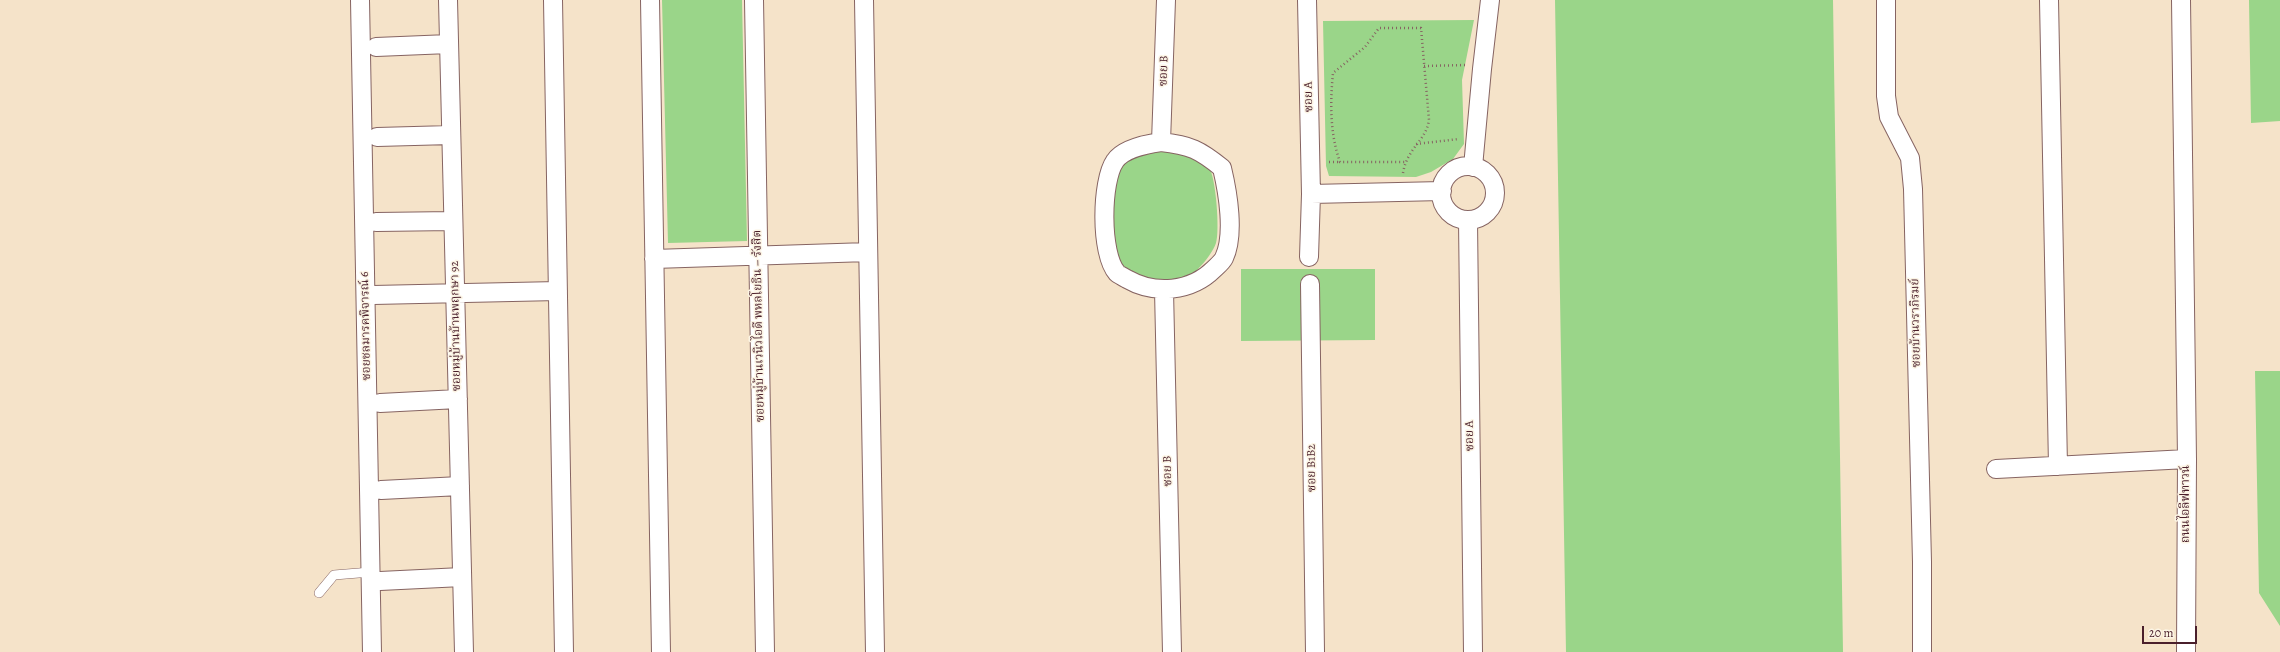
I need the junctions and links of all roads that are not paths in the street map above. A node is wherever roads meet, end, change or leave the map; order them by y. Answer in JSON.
{"nodes":[{"id":1,"x":360,"y":0,"type":"edge"},
{"id":2,"x":448,"y":0,"type":"edge"},
{"id":3,"x":553,"y":0,"type":"edge"},
{"id":4,"x":650,"y":0,"type":"edge"},
{"id":5,"x":754,"y":0,"type":"edge"},
{"id":6,"x":864,"y":0,"type":"edge"},
{"id":7,"x":1166,"y":0,"type":"edge"},
{"id":8,"x":1307,"y":0,"type":"edge"},
{"id":9,"x":1490,"y":0,"type":"edge"},
{"id":10,"x":1886,"y":0,"type":"edge"},
{"id":11,"x":2049,"y":0,"type":"edge"},
{"id":12,"x":2181,"y":0,"type":"edge"},
{"id":13,"x":449,"y":44,"type":"junction"},
{"id":14,"x":376,"y":47,"type":"dead end"},
{"id":15,"x":451,"y":134,"type":"junction"},
{"id":16,"x":377,"y":137,"type":"dead end"},
{"id":17,"x":1161,"y":142,"type":"junction"},
{"id":18,"x":1473,"y":167,"type":"junction"},
{"id":19,"x":1442,"y":191,"type":"junction"},
{"id":20,"x":1311,"y":194,"type":"junction"},
{"id":21,"x":1468,"y":220,"type":"junction"},
{"id":22,"x":453,"y":221,"type":"junction"},
{"id":23,"x":376,"y":222,"type":"dead end"},
{"id":24,"x":868,"y":252,"type":"junction"},
{"id":25,"x":758,"y":256,"type":"junction"},
{"id":26,"x":1309,"y":257,"type":"dead end"},
{"id":27,"x":654,"y":259,"type":"junction"},
{"id":28,"x":1310,"y":284,"type":"dead end"},
{"id":29,"x":1164,"y":290,"type":"junction"},
{"id":30,"x":558,"y":291,"type":"junction"},
{"id":31,"x":455,"y":293,"type":"junction"},
{"id":32,"x":373,"y":295,"type":"dead end"},
{"id":33,"x":458,"y":399,"type":"junction"},
{"id":34,"x":380,"y":404,"type":"dead end"},
{"id":35,"x":2187,"y":460,"type":"junction"},
{"id":36,"x":2058,"y":466,"type":"junction"},
{"id":37,"x":1996,"y":469,"type":"dead end"},
{"id":38,"x":460,"y":486,"type":"junction"},
{"id":39,"x":381,"y":490,"type":"dead end"},
{"id":40,"x":375,"y":576,"type":"junction"},
{"id":41,"x":462,"y":577,"type":"junction"},
{"id":42,"x":319,"y":593,"type":"dead end"},
{"id":43,"x":372,"y":652,"type":"edge"},
{"id":44,"x":464,"y":652,"type":"edge"},
{"id":45,"x":564,"y":652,"type":"edge"},
{"id":46,"x":661,"y":652,"type":"edge"},
{"id":47,"x":765,"y":652,"type":"edge"},
{"id":48,"x":875,"y":652,"type":"edge"},
{"id":49,"x":1172,"y":652,"type":"edge"},
{"id":50,"x":1315,"y":652,"type":"edge"},
{"id":51,"x":1472,"y":652,"type":"edge"},
{"id":52,"x":1922,"y":652,"type":"edge"},
{"id":53,"x":2186,"y":652,"type":"edge"}],
"edges":[{"from":1,"to":40,"type":"street","name":"ซอยชลมารคพิจารณ์ 6"},
{"from":2,"to":13,"type":"street","name":"ซอยหมู่บ้านบ้านพฤกษา 92"},
{"from":3,"to":30,"type":"street"},
{"from":4,"to":27,"type":"street"},
{"from":5,"to":25,"type":"street","name":"ซอยหมู่บ้านเวนิวไอดี พหลโยธิน – รังสิต"},
{"from":6,"to":24,"type":"street"},
{"from":7,"to":17,"type":"street","name":"ซอย B"},
{"from":8,"to":20,"type":"street","name":"ซอย A"},
{"from":9,"to":18,"type":"street"},
{"from":10,"to":52,"type":"street","name":"ซอยบ้านวราภิรมย์"},
{"from":11,"to":36,"type":"street"},
{"from":12,"to":35,"type":"street"},
{"from":13,"to":14,"type":"street"},
{"from":13,"to":15,"type":"street","name":"ซอยหมู่บ้านบ้านพฤกษา 92"},
{"from":15,"to":16,"type":"street"},
{"from":15,"to":22,"type":"street","name":"ซอยหมู่บ้านบ้านพฤกษา 92"},
{"from":17,"to":29,"type":"street"},
{"from":17,"to":29,"type":"street"},
{"from":18,"to":19,"type":"street"},
{"from":18,"to":21,"type":"street"},
{"from":19,"to":20,"type":"street"},
{"from":19,"to":21,"type":"street"},
{"from":20,"to":26,"type":"street","name":"ซอย A"},
{"from":21,"to":51,"type":"street","name":"ซอย A"},
{"from":22,"to":23,"type":"street"},
{"from":22,"to":31,"type":"street","name":"ซอยหมู่บ้านบ้านพฤกษา 92"},
{"from":24,"to":25,"type":"street"},
{"from":24,"to":48,"type":"street"},
{"from":25,"to":27,"type":"street"},
{"from":25,"to":47,"type":"street","name":"ซอยหมู่บ้านเวนิวไอดี พหลโยธิน – รังสิต"},
{"from":27,"to":46,"type":"street"},
{"from":28,"to":50,"type":"street","name":"ซอย B1B2"},
{"from":29,"to":49,"type":"street","name":"ซอย B"},
{"from":30,"to":31,"type":"street"},
{"from":30,"to":45,"type":"street"},
{"from":31,"to":32,"type":"street"},
{"from":31,"to":33,"type":"street","name":"ซอยหมู่บ้านบ้านพฤกษา 92"},
{"from":33,"to":34,"type":"street"},
{"from":33,"to":38,"type":"street","name":"ซอยหมู่บ้านบ้านพฤกษา 92"},
{"from":35,"to":36,"type":"street","name":"ถนนไอลีฟทาวน์"},
{"from":35,"to":53,"type":"street","name":"ถนนไอลีฟทาวน์"},
{"from":36,"to":37,"type":"street","name":"ถนนไอลีฟทาวน์"},
{"from":38,"to":39,"type":"street"},
{"from":38,"to":41,"type":"street","name":"ซอยหมู่บ้านบ้านพฤกษา 92"},
{"from":40,"to":41,"type":"street"},
{"from":40,"to":42,"type":"lane"},
{"from":40,"to":43,"type":"street","name":"ซอยชลมารคพิจารณ์ 6"},
{"from":41,"to":44,"type":"street","name":"ซอยหมู่บ้านบ้านพฤกษา 92"}]}
